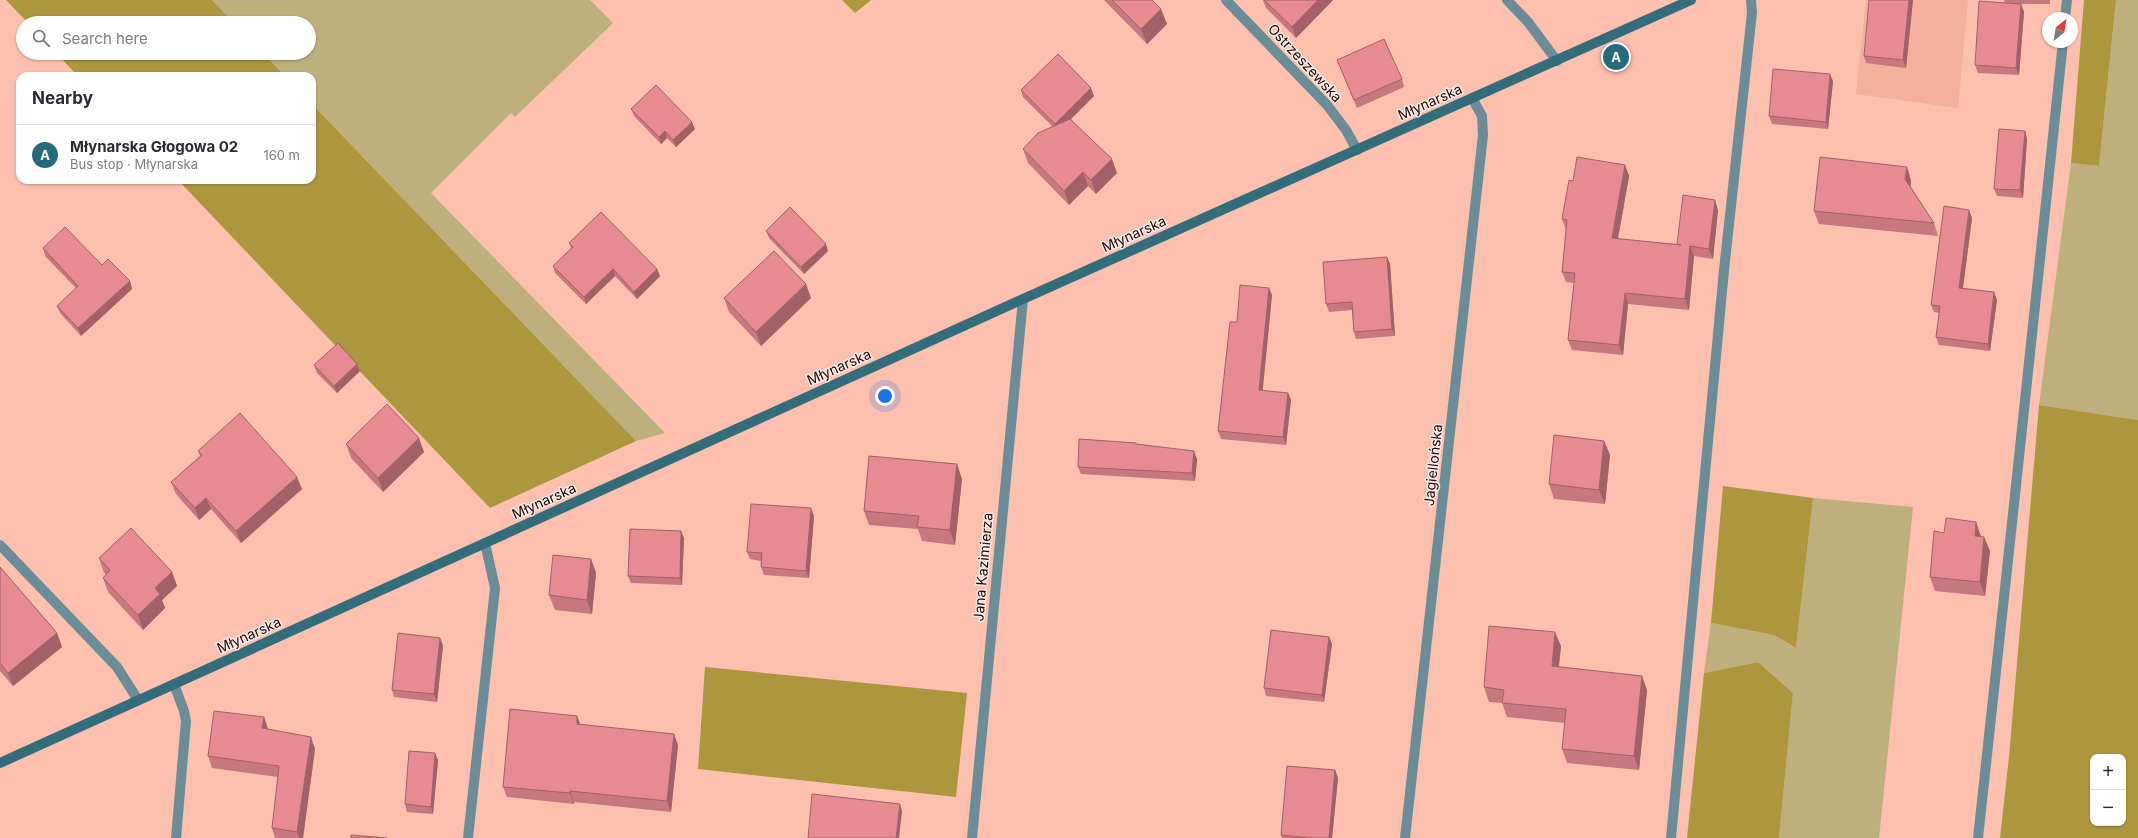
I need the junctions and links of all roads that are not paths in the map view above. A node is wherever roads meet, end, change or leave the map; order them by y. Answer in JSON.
{"nodes":[{"id":1,"x":1226,"y":0,"type":"edge"},
{"id":2,"x":1507,"y":0,"type":"edge"},
{"id":3,"x":1691,"y":0,"type":"edge"},
{"id":4,"x":1751,"y":0,"type":"edge"},
{"id":5,"x":2067,"y":0,"type":"edge"},
{"id":6,"x":2066,"y":12,"type":"edge"},
{"id":7,"x":2062,"y":48,"type":"edge"},
{"id":8,"x":1557,"y":61,"type":"junction"},
{"id":9,"x":1472,"y":98,"type":"junction"},
{"id":10,"x":1357,"y":150,"type":"junction"},
{"id":11,"x":1023,"y":299,"type":"junction"},
{"id":12,"x":485,"y":543,"type":"junction"},
{"id":13,"x":0,"y":545,"type":"edge"},
{"id":14,"x":174,"y":684,"type":"junction"},
{"id":15,"x":138,"y":700,"type":"junction"},
{"id":16,"x":0,"y":763,"type":"edge"},
{"id":17,"x":176,"y":838,"type":"edge"},
{"id":18,"x":468,"y":838,"type":"edge"},
{"id":19,"x":972,"y":838,"type":"edge"},
{"id":20,"x":1405,"y":838,"type":"edge"},
{"id":21,"x":1671,"y":838,"type":"edge"},
{"id":22,"x":1978,"y":838,"type":"edge"}],
"edges":[{"from":1,"to":10,"type":"street","name":"Ostrzeszewska"},
{"from":2,"to":8,"type":"street"},
{"from":3,"to":8,"type":"street","name":"Młynarska"},
{"from":4,"to":21,"type":"street"},
{"from":5,"to":6,"type":"street"},
{"from":7,"to":22,"type":"street"},
{"from":8,"to":9,"type":"street","name":"Młynarska"},
{"from":9,"to":10,"type":"street","name":"Młynarska"},
{"from":9,"to":20,"type":"street","name":"Jagiellońska"},
{"from":10,"to":11,"type":"street","name":"Młynarska"},
{"from":11,"to":12,"type":"street","name":"Młynarska"},
{"from":11,"to":19,"type":"street","name":"Jana Kazimierza"},
{"from":12,"to":14,"type":"street","name":"Młynarska"},
{"from":12,"to":18,"type":"street"},
{"from":13,"to":15,"type":"street"},
{"from":14,"to":15,"type":"street","name":"Młynarska"},
{"from":14,"to":17,"type":"street"},
{"from":15,"to":16,"type":"street","name":"Młynarska"}]}
